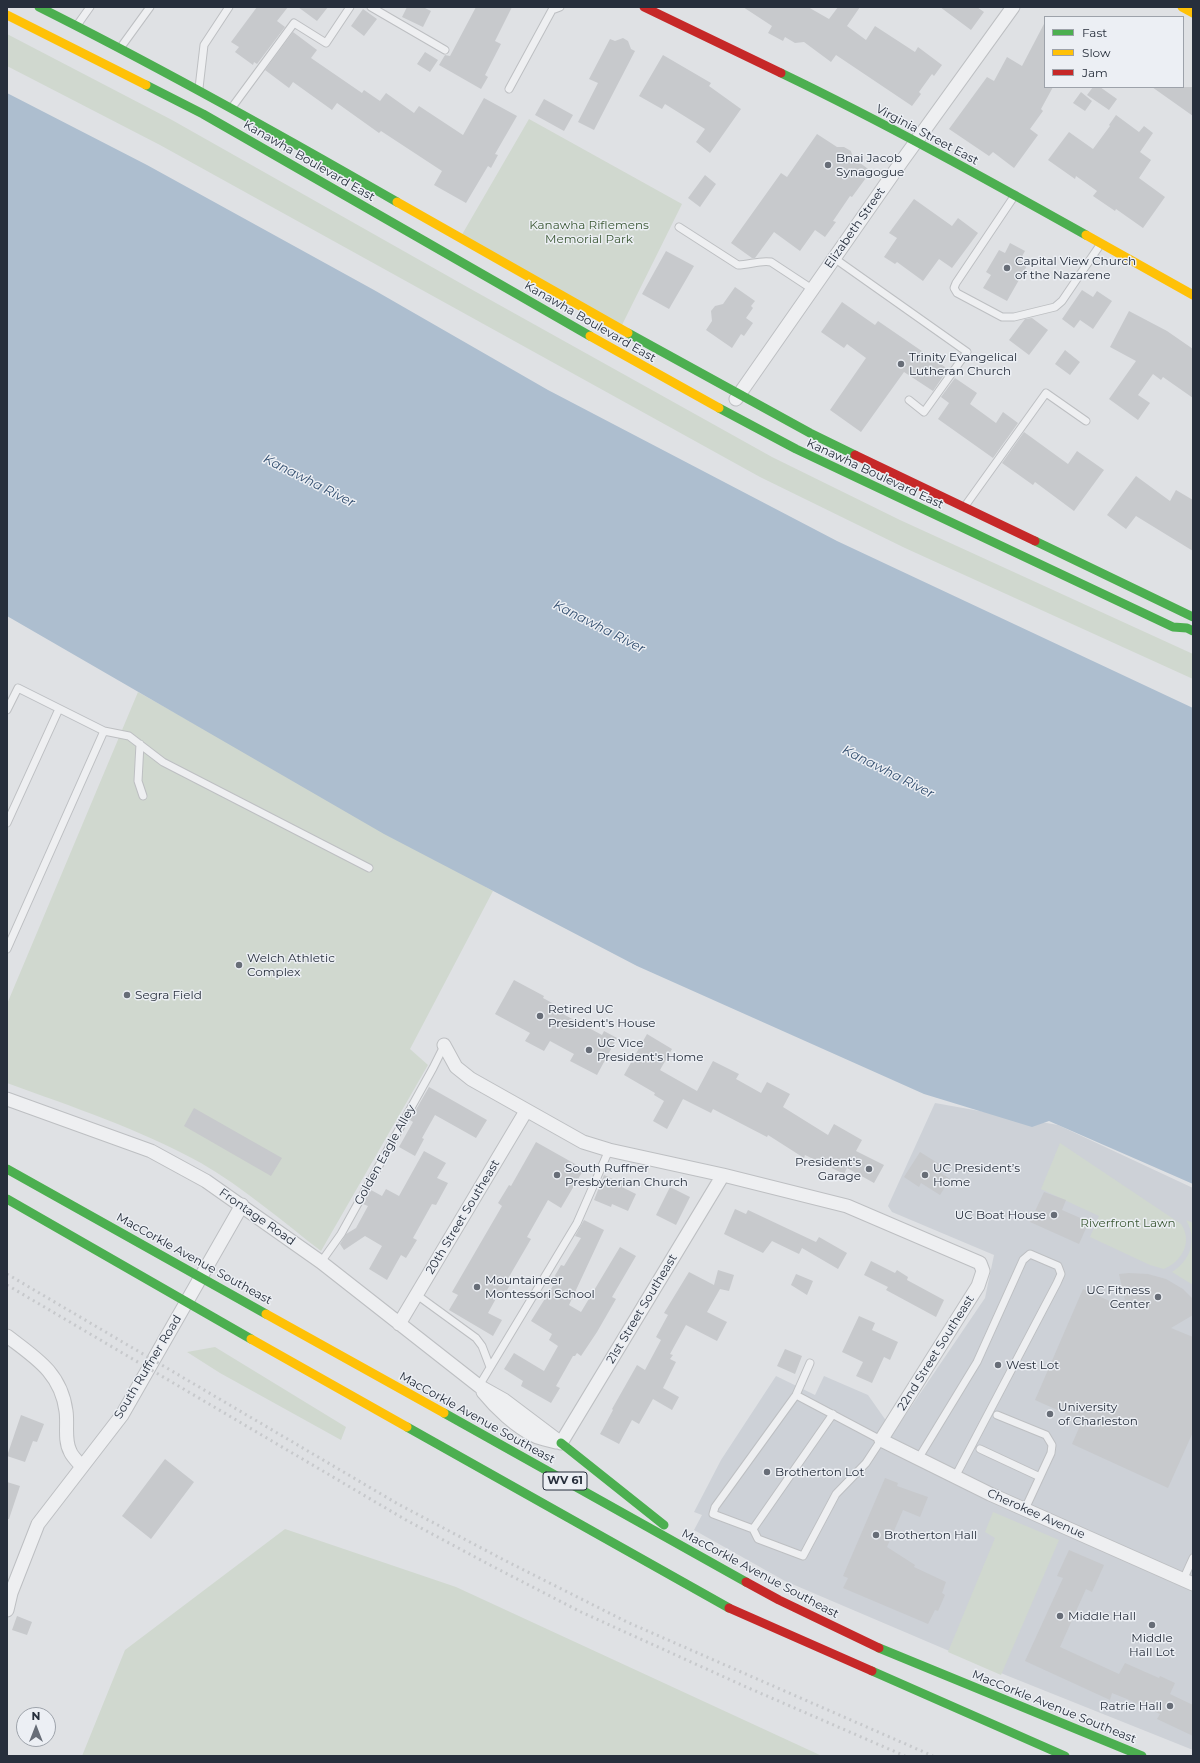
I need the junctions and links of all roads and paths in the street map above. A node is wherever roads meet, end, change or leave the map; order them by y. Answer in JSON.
{"nodes":[{"id":1,"x":39,"y":7,"type":"edge"},
{"id":2,"x":90,"y":7,"type":"edge"},
{"id":3,"x":145,"y":7,"type":"edge"},
{"id":4,"x":150,"y":7,"type":"edge"},
{"id":5,"x":229,"y":7,"type":"edge"},
{"id":6,"x":350,"y":7,"type":"edge"},
{"id":7,"x":371,"y":7,"type":"edge"},
{"id":8,"x":560,"y":7,"type":"edge"},
{"id":9,"x":644,"y":7,"type":"edge"},
{"id":10,"x":1013,"y":7,"type":"edge"},
{"id":11,"x":1182,"y":7,"type":"edge"},
{"id":12,"x":1193,"y":13,"type":"edge"},
{"id":13,"x":7,"y":15,"type":"edge"},
{"id":14,"x":77,"y":26,"type":"junction"},
{"id":15,"x":118,"y":47,"type":"junction"},
{"id":16,"x":445,"y":50,"type":"dead end"},
{"id":17,"x":509,"y":89,"type":"dead end"},
{"id":18,"x":198,"y":90,"type":"junction"},
{"id":19,"x":232,"y":108,"type":"junction"},
{"id":20,"x":248,"y":128,"type":"junction"},
{"id":21,"x":916,"y":142,"type":"junction"},
{"id":22,"x":1015,"y":195,"type":"junction"},
{"id":23,"x":679,"y":227,"type":"dead end"},
{"id":24,"x":1101,"y":243,"type":"junction"},
{"id":25,"x":834,"y":258,"type":"junction"},
{"id":26,"x":812,"y":289,"type":"junction"},
{"id":27,"x":1193,"y":296,"type":"edge"},
{"id":28,"x":739,"y":395,"type":"junction"},
{"id":29,"x":908,"y":400,"type":"dead end"},
{"id":30,"x":726,"y":412,"type":"junction"},
{"id":31,"x":1086,"y":421,"type":"dead end"},
{"id":32,"x":964,"y":508,"type":"junction"},
{"id":33,"x":1193,"y":617,"type":"edge"},
{"id":34,"x":1173,"y":627,"type":"junction"},
{"id":35,"x":1193,"y":631,"type":"edge"},
{"id":36,"x":1182,"y":638,"type":"dead end"},
{"id":37,"x":59,"y":709,"type":"junction"},
{"id":38,"x":7,"y":710,"type":"edge"},
{"id":39,"x":104,"y":731,"type":"junction"},
{"id":40,"x":140,"y":744,"type":"junction"},
{"id":41,"x":143,"y":796,"type":"dead end"},
{"id":42,"x":7,"y":823,"type":"edge"},
{"id":43,"x":369,"y":868,"type":"dead end"},
{"id":44,"x":7,"y":950,"type":"edge"},
{"id":45,"x":444,"y":1045,"type":"joint"},
{"id":46,"x":7,"y":1099,"type":"edge"},
{"id":47,"x":526,"y":1110,"type":"junction"},
{"id":48,"x":608,"y":1150,"type":"junction"},
{"id":49,"x":7,"y":1169,"type":"edge"},
{"id":50,"x":723,"y":1175,"type":"junction"},
{"id":51,"x":7,"y":1199,"type":"edge"},
{"id":52,"x":242,"y":1205,"type":"junction"},
{"id":53,"x":320,"y":1262,"type":"junction"},
{"id":54,"x":201,"y":1276,"type":"junction"},
{"id":55,"x":416,"y":1296,"type":"junction"},
{"id":56,"x":187,"y":1302,"type":"junction"},
{"id":57,"x":399,"y":1324,"type":"junction"},
{"id":58,"x":7,"y":1336,"type":"edge"},
{"id":59,"x":810,"y":1363,"type":"dead end"},
{"id":60,"x":490,"y":1367,"type":"junction"},
{"id":61,"x":479,"y":1386,"type":"junction"},
{"id":62,"x":796,"y":1395,"type":"junction"},
{"id":63,"x":833,"y":1414,"type":"junction"},
{"id":64,"x":997,"y":1415,"type":"dead end"},
{"id":65,"x":881,"y":1440,"type":"junction"},
{"id":66,"x":561,"y":1443,"type":"junction"},
{"id":67,"x":980,"y":1449,"type":"dead end"},
{"id":68,"x":918,"y":1458,"type":"junction"},
{"id":69,"x":81,"y":1466,"type":"junction"},
{"id":70,"x":955,"y":1477,"type":"junction"},
{"id":71,"x":1040,"y":1477,"type":"junction"},
{"id":72,"x":1025,"y":1509,"type":"junction"},
{"id":73,"x":753,"y":1529,"type":"junction"},
{"id":74,"x":1193,"y":1558,"type":"edge"},
{"id":75,"x":715,"y":1565,"type":"junction"},
{"id":76,"x":1188,"y":1582,"type":"edge"},
{"id":77,"x":7,"y":1610,"type":"edge"},
{"id":78,"x":1065,"y":1756,"type":"edge"},
{"id":79,"x":1142,"y":1756,"type":"edge"}],
"edges":[{"from":1,"to":14,"type":"main road","name":"Kanawha Boulevard East"},
{"from":2,"to":14,"type":"lane"},
{"from":3,"to":15,"type":"lane"},
{"from":4,"to":15,"type":"lane"},
{"from":5,"to":18,"type":"lane"},
{"from":6,"to":19,"type":"lane"},
{"from":7,"to":16,"type":"lane"},
{"from":8,"to":17,"type":"lane"},
{"from":9,"to":21,"type":"main road","name":"Virginia Street East"},
{"from":10,"to":21,"type":"street","name":"Elizabeth Street"},
{"from":11,"to":12,"type":"main road"},
{"from":13,"to":20,"type":"main road","name":"Kanawha Boulevard East"},
{"from":14,"to":15,"type":"main road","name":"Kanawha Boulevard East"},
{"from":15,"to":18,"type":"main road","name":"Kanawha Boulevard East"},
{"from":18,"to":19,"type":"main road","name":"Kanawha Boulevard East"},
{"from":19,"to":20,"type":"main road","name":"Kanawha Boulevard East"},
{"from":20,"to":28,"type":"main road","name":"Kanawha Boulevard East"},
{"from":20,"to":30,"type":"main road","name":"Kanawha Boulevard East"},
{"from":21,"to":22,"type":"main road","name":"Virginia Street East"},
{"from":21,"to":25,"type":"street","name":"Elizabeth Street"},
{"from":22,"to":24,"type":"main road","name":"Virginia Street East"},
{"from":22,"to":24,"type":"lane"},
{"from":23,"to":26,"type":"lane"},
{"from":24,"to":27,"type":"main road","name":"Virginia Street East"},
{"from":25,"to":26,"type":"street","name":"Elizabeth Street"},
{"from":25,"to":29,"type":"lane"},
{"from":26,"to":28,"type":"street","name":"Elizabeth Street"},
{"from":28,"to":30,"type":"street","name":"Elizabeth Street"},
{"from":28,"to":32,"type":"main road","name":"Kanawha Boulevard East"},
{"from":30,"to":34,"type":"main road","name":"Kanawha Boulevard East"},
{"from":31,"to":32,"type":"lane"},
{"from":32,"to":33,"type":"main road","name":"Kanawha Boulevard East"},
{"from":34,"to":35,"type":"main road","name":"Kanawha Boulevard East"},
{"from":34,"to":36,"type":"main road","name":"Kanawha Boulevard East"},
{"from":37,"to":38,"type":"lane"},
{"from":37,"to":39,"type":"lane"},
{"from":37,"to":42,"type":"lane"},
{"from":39,"to":40,"type":"lane"},
{"from":39,"to":44,"type":"lane"},
{"from":40,"to":41,"type":"lane"},
{"from":40,"to":43,"type":"lane"},
{"from":45,"to":47,"type":"street"},
{"from":45,"to":53,"type":"lane","name":"Golden Eagle Alley"},
{"from":46,"to":52,"type":"street","name":"Frontage Road"},
{"from":47,"to":48,"type":"street"},
{"from":47,"to":55,"type":"street","name":"20th Street Southeast"},
{"from":48,"to":50,"type":"street"},
{"from":48,"to":60,"type":"lane"},
{"from":49,"to":54,"type":"main road","name":"MacCorkle Avenue Southeast","number":"WV 61"},
{"from":50,"to":65,"type":"street","name":"22nd Street Southeast"},
{"from":50,"to":66,"type":"street","name":"21st Street Southeast"},
{"from":51,"to":56,"type":"main road","number":"WV 61"},
{"from":52,"to":53,"type":"street","name":"Frontage Road"},
{"from":52,"to":54,"type":"street","name":"South Ruffner Road"},
{"from":53,"to":57,"type":"street","name":"Frontage Road"},
{"from":54,"to":56,"type":"street","name":"South Ruffner Road"},
{"from":54,"to":75,"type":"main road","name":"MacCorkle Avenue Southeast","number":"WV 61"},
{"from":55,"to":57,"type":"street","name":"20th Street Southeast"},
{"from":55,"to":60,"type":"lane"},
{"from":56,"to":69,"type":"street","name":"South Ruffner Road"},
{"from":56,"to":78,"type":"main road","number":"WV 61"},
{"from":57,"to":61,"type":"street","name":"Frontage Road"},
{"from":58,"to":69,"type":"street"},
{"from":59,"to":62,"type":"lane"},
{"from":60,"to":61,"type":"lane"},
{"from":61,"to":66,"type":"street","name":"Frontage Road"},
{"from":62,"to":63,"type":"lane"},
{"from":62,"to":73,"type":"lane"},
{"from":63,"to":65,"type":"lane"},
{"from":63,"to":73,"type":"lane"},
{"from":64,"to":71,"type":"lane"},
{"from":65,"to":68,"type":"street","name":"Cherokee Avenue"},
{"from":65,"to":73,"type":"lane"},
{"from":66,"to":75,"type":"main road"},
{"from":67,"to":71,"type":"lane"},
{"from":68,"to":70,"type":"street","name":"Cherokee Avenue"},
{"from":68,"to":70,"type":"lane"},
{"from":69,"to":77,"type":"street","name":"South Ruffner Road"},
{"from":70,"to":72,"type":"street","name":"Cherokee Avenue"},
{"from":71,"to":72,"type":"lane"},
{"from":72,"to":76,"type":"street","name":"Cherokee Avenue"},
{"from":74,"to":76,"type":"lane"},
{"from":75,"to":79,"type":"main road","name":"MacCorkle Avenue Southeast","number":"WV 61"}]}
